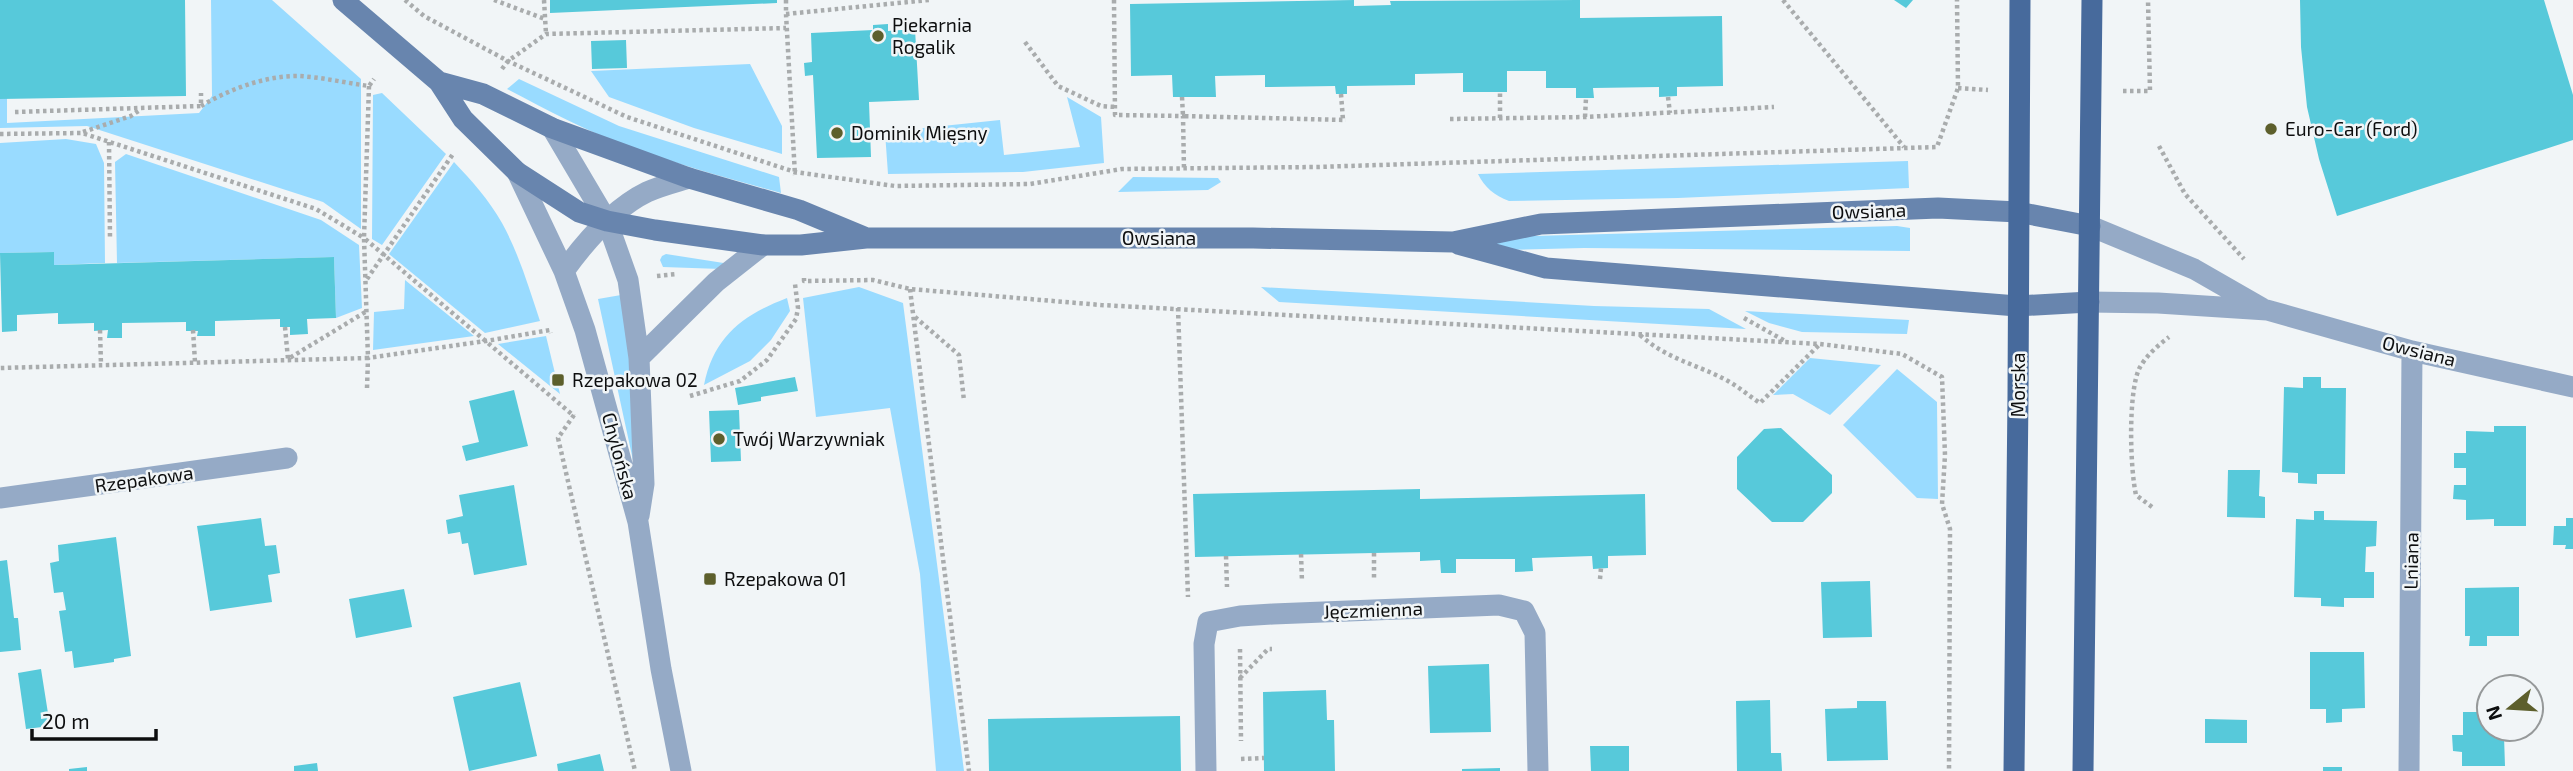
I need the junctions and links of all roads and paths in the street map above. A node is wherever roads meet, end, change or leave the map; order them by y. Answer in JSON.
{"nodes":[{"id":1,"x":343,"y":0,"type":"edge"},
{"id":2,"x":405,"y":0,"type":"edge"},
{"id":3,"x":494,"y":0,"type":"edge"},
{"id":4,"x":544,"y":0,"type":"edge"},
{"id":5,"x":786,"y":0,"type":"edge"},
{"id":6,"x":929,"y":0,"type":"edge"},
{"id":7,"x":1114,"y":0,"type":"edge"},
{"id":8,"x":1783,"y":0,"type":"edge"},
{"id":9,"x":1957,"y":0,"type":"edge"},
{"id":10,"x":2020,"y":0,"type":"edge"},
{"id":11,"x":2092,"y":0,"type":"edge"},
{"id":12,"x":2148,"y":0,"type":"edge"},
{"id":13,"x":786,"y":13,"type":"junction"},
{"id":14,"x":545,"y":19,"type":"junction"},
{"id":15,"x":786,"y":28,"type":"junction"},
{"id":16,"x":546,"y":34,"type":"junction"},
{"id":17,"x":1025,"y":42,"type":"dead end"},
{"id":18,"x":509,"y":61,"type":"junction"},
{"id":19,"x":374,"y":79,"type":"dead end"},
{"id":20,"x":439,"y":82,"type":"junction"},
{"id":21,"x":369,"y":86,"type":"junction"},
{"id":22,"x":2150,"y":91,"type":"dead end"},
{"id":23,"x":1500,"y":92,"type":"dead end"},
{"id":24,"x":201,"y":93,"type":"dead end"},
{"id":25,"x":1341,"y":94,"type":"dead end"},
{"id":26,"x":1182,"y":97,"type":"dead end"},
{"id":27,"x":1668,"y":97,"type":"dead end"},
{"id":28,"x":1586,"y":98,"type":"dead end"},
{"id":29,"x":201,"y":106,"type":"junction"},
{"id":30,"x":1115,"y":107,"type":"junction"},
{"id":31,"x":1774,"y":107,"type":"dead end"},
{"id":32,"x":141,"y":108,"type":"junction"},
{"id":33,"x":15,"y":112,"type":"dead end"},
{"id":34,"x":1670,"y":113,"type":"junction"},
{"id":35,"x":1183,"y":116,"type":"junction"},
{"id":36,"x":1586,"y":117,"type":"junction"},
{"id":37,"x":1500,"y":118,"type":"junction"},
{"id":38,"x":1450,"y":119,"type":"dead end"},
{"id":39,"x":552,"y":128,"type":"junction"},
{"id":40,"x":82,"y":132,"type":"junction"},
{"id":41,"x":0,"y":134,"type":"edge"},
{"id":42,"x":108,"y":141,"type":"junction"},
{"id":43,"x":2159,"y":146,"type":"dead end"},
{"id":44,"x":1904,"y":147,"type":"junction"},
{"id":45,"x":456,"y":151,"type":"dead end"},
{"id":46,"x":1184,"y":170,"type":"junction"},
{"id":47,"x":517,"y":172,"type":"junction"},
{"id":48,"x":795,"y":172,"type":"junction"},
{"id":49,"x":689,"y":177,"type":"junction"},
{"id":50,"x":2018,"y":212,"type":"junction"},
{"id":51,"x":607,"y":221,"type":"junction"},
{"id":52,"x":2090,"y":226,"type":"junction"},
{"id":53,"x":363,"y":238,"type":"junction"},
{"id":54,"x":866,"y":238,"type":"junction"},
{"id":55,"x":110,"y":239,"type":"dead end"},
{"id":56,"x":1453,"y":243,"type":"junction"},
{"id":57,"x":763,"y":245,"type":"junction"},
{"id":58,"x":383,"y":255,"type":"junction"},
{"id":59,"x":2251,"y":268,"type":"dead end"},
{"id":60,"x":564,"y":271,"type":"junction"},
{"id":61,"x":366,"y":279,"type":"junction"},
{"id":62,"x":804,"y":281,"type":"dead end"},
{"id":63,"x":795,"y":284,"type":"dead end"},
{"id":64,"x":910,"y":289,"type":"junction"},
{"id":65,"x":2089,"y":302,"type":"junction"},
{"id":66,"x":2017,"y":306,"type":"junction"},
{"id":67,"x":1178,"y":308,"type":"junction"},
{"id":68,"x":2267,"y":310,"type":"junction"},
{"id":69,"x":367,"y":311,"type":"junction"},
{"id":70,"x":914,"y":316,"type":"junction"},
{"id":71,"x":285,"y":327,"type":"dead end"},
{"id":72,"x":100,"y":330,"type":"dead end"},
{"id":73,"x":192,"y":330,"type":"dead end"},
{"id":74,"x":1638,"y":334,"type":"junction"},
{"id":75,"x":486,"y":341,"type":"junction"},
{"id":76,"x":553,"y":342,"type":"dead end"},
{"id":77,"x":1819,"y":344,"type":"junction"},
{"id":78,"x":2159,"y":345,"type":"dead end"},
{"id":79,"x":2412,"y":351,"type":"junction"},
{"id":80,"x":368,"y":358,"type":"junction"},
{"id":81,"x":639,"y":358,"type":"junction"},
{"id":82,"x":288,"y":359,"type":"junction"},
{"id":83,"x":195,"y":362,"type":"junction"},
{"id":84,"x":101,"y":365,"type":"junction"},
{"id":85,"x":0,"y":368,"type":"edge"},
{"id":86,"x":2573,"y":387,"type":"edge"},
{"id":87,"x":367,"y":388,"type":"dead end"},
{"id":88,"x":691,"y":396,"type":"dead end"},
{"id":89,"x":964,"y":401,"type":"dead end"},
{"id":90,"x":570,"y":404,"type":"dead end"},
{"id":91,"x":574,"y":416,"type":"junction"},
{"id":92,"x":287,"y":458,"type":"dead end"},
{"id":93,"x":0,"y":498,"type":"edge"},
{"id":94,"x":2152,"y":507,"type":"dead end"},
{"id":95,"x":638,"y":522,"type":"junction"},
{"id":96,"x":1374,"y":552,"type":"dead end"},
{"id":97,"x":1301,"y":554,"type":"dead end"},
{"id":98,"x":1226,"y":556,"type":"dead end"},
{"id":99,"x":1601,"y":568,"type":"dead end"},
{"id":100,"x":1601,"y":579,"type":"dead end"},
{"id":101,"x":1375,"y":585,"type":"dead end"},
{"id":102,"x":1302,"y":586,"type":"dead end"},
{"id":103,"x":1227,"y":588,"type":"dead end"},
{"id":104,"x":1188,"y":600,"type":"dead end"},
{"id":105,"x":1240,"y":616,"type":"junction"},
{"id":106,"x":1280,"y":649,"type":"dead end"},
{"id":107,"x":1240,"y":678,"type":"junction"},
{"id":108,"x":1264,"y":758,"type":"dead end"},
{"id":109,"x":1241,"y":759,"type":"junction"},
{"id":110,"x":635,"y":771,"type":"edge"},
{"id":111,"x":681,"y":771,"type":"edge"},
{"id":112,"x":966,"y":771,"type":"edge"},
{"id":113,"x":1206,"y":771,"type":"edge"},
{"id":114,"x":1241,"y":771,"type":"edge"},
{"id":115,"x":1538,"y":771,"type":"edge"},
{"id":116,"x":1949,"y":771,"type":"edge"},
{"id":117,"x":2014,"y":771,"type":"edge"},
{"id":118,"x":2083,"y":771,"type":"edge"},
{"id":119,"x":2409,"y":771,"type":"edge"}],
"edges":[{"from":1,"to":20,"type":"street","name":"Chylońska"},
{"from":2,"to":18,"type":"path"},
{"from":3,"to":14,"type":"path"},
{"from":4,"to":14,"type":"path"},
{"from":5,"to":13,"type":"path"},
{"from":6,"to":13,"type":"path"},
{"from":7,"to":30,"type":"path"},
{"from":8,"to":44,"type":"path"},
{"from":9,"to":44,"type":"path"},
{"from":10,"to":50,"type":"main road","name":"Morska"},
{"from":11,"to":52,"type":"main road"},
{"from":12,"to":22,"type":"path"},
{"from":13,"to":15,"type":"path"},
{"from":14,"to":16,"type":"path"},
{"from":15,"to":16,"type":"path"},
{"from":15,"to":48,"type":"path"},
{"from":16,"to":18,"type":"path"},
{"from":17,"to":30,"type":"path"},
{"from":18,"to":48,"type":"path"},
{"from":19,"to":21,"type":"path"},
{"from":20,"to":39,"type":"street","name":"Chylońska"},
{"from":20,"to":47,"type":"street","name":"Chylońska"},
{"from":21,"to":29,"type":"path"},
{"from":21,"to":53,"type":"path"},
{"from":23,"to":37,"type":"path"},
{"from":24,"to":29,"type":"path"},
{"from":25,"to":35,"type":"path"},
{"from":26,"to":35,"type":"path"},
{"from":27,"to":34,"type":"path"},
{"from":28,"to":36,"type":"path"},
{"from":29,"to":32,"type":"path"},
{"from":30,"to":35,"type":"path"},
{"from":31,"to":34,"type":"path"},
{"from":32,"to":33,"type":"path"},
{"from":32,"to":40,"type":"path"},
{"from":34,"to":36,"type":"path"},
{"from":35,"to":46,"type":"path"},
{"from":36,"to":37,"type":"path"},
{"from":37,"to":38,"type":"path"},
{"from":39,"to":49,"type":"street","name":"Chylońska"},
{"from":39,"to":51,"type":"street","name":"Chylońska"},
{"from":40,"to":41,"type":"path"},
{"from":40,"to":42,"type":"path"},
{"from":42,"to":53,"type":"path"},
{"from":42,"to":55,"type":"path"},
{"from":43,"to":59,"type":"path"},
{"from":44,"to":46,"type":"path"},
{"from":45,"to":58,"type":"path"},
{"from":46,"to":48,"type":"path"},
{"from":47,"to":51,"type":"street","name":"Chylońska"},
{"from":47,"to":60,"type":"street","name":"Chylońska"},
{"from":49,"to":51,"type":"street"},
{"from":49,"to":54,"type":"street","name":"Owsiana"},
{"from":50,"to":52,"type":"street","name":"Owsiana"},
{"from":50,"to":56,"type":"street","name":"Owsiana"},
{"from":50,"to":66,"type":"main road","name":"Morska"},
{"from":51,"to":57,"type":"street","name":"Owsiana"},
{"from":51,"to":60,"type":"street"},
{"from":51,"to":81,"type":"street","name":"Chylońska"},
{"from":52,"to":65,"type":"main road"},
{"from":52,"to":68,"type":"street","name":"Owsiana"},
{"from":53,"to":58,"type":"path"},
{"from":53,"to":61,"type":"path"},
{"from":54,"to":56,"type":"street","name":"Owsiana"},
{"from":54,"to":57,"type":"street","name":"Owsiana"},
{"from":56,"to":66,"type":"street","name":"Owsiana"},
{"from":57,"to":81,"type":"street"},
{"from":58,"to":61,"type":"path"},
{"from":58,"to":75,"type":"path"},
{"from":60,"to":95,"type":"street","name":"Chylońska"},
{"from":61,"to":69,"type":"path"},
{"from":62,"to":64,"type":"path"},
{"from":63,"to":88,"type":"path"},
{"from":64,"to":67,"type":"path"},
{"from":64,"to":70,"type":"path"},
{"from":65,"to":66,"type":"street","name":"Owsiana"},
{"from":65,"to":68,"type":"street","name":"Owsiana"},
{"from":65,"to":118,"type":"main road"},
{"from":66,"to":117,"type":"main road","name":"Morska"},
{"from":67,"to":74,"type":"path"},
{"from":67,"to":104,"type":"path"},
{"from":68,"to":79,"type":"street","name":"Owsiana"},
{"from":69,"to":80,"type":"path"},
{"from":69,"to":82,"type":"path"},
{"from":70,"to":89,"type":"path"},
{"from":70,"to":112,"type":"path"},
{"from":71,"to":82,"type":"path"},
{"from":72,"to":84,"type":"path"},
{"from":73,"to":83,"type":"path"},
{"from":74,"to":77,"type":"path"},
{"from":74,"to":77,"type":"path"},
{"from":75,"to":76,"type":"path"},
{"from":75,"to":80,"type":"path"},
{"from":75,"to":91,"type":"path"},
{"from":77,"to":116,"type":"path"},
{"from":78,"to":94,"type":"path"},
{"from":79,"to":86,"type":"street","name":"Owsiana"},
{"from":79,"to":119,"type":"street","name":"Lniana"},
{"from":80,"to":82,"type":"path"},
{"from":80,"to":87,"type":"path"},
{"from":81,"to":95,"type":"street","name":"Chylońska"},
{"from":82,"to":83,"type":"path"},
{"from":83,"to":84,"type":"path"},
{"from":84,"to":85,"type":"path"},
{"from":90,"to":91,"type":"path"},
{"from":91,"to":110,"type":"path"},
{"from":92,"to":93,"type":"street","name":"Rzepakowa"},
{"from":95,"to":111,"type":"street","name":"Chylońska"},
{"from":96,"to":101,"type":"path"},
{"from":97,"to":102,"type":"path"},
{"from":98,"to":103,"type":"path"},
{"from":99,"to":100,"type":"path"},
{"from":105,"to":107,"type":"path"},
{"from":105,"to":113,"type":"street","name":"Jęczmienna"},
{"from":105,"to":115,"type":"street","name":"Jęczmienna"},
{"from":106,"to":107,"type":"path"},
{"from":107,"to":109,"type":"path"},
{"from":108,"to":109,"type":"path"},
{"from":109,"to":114,"type":"path"}]}
